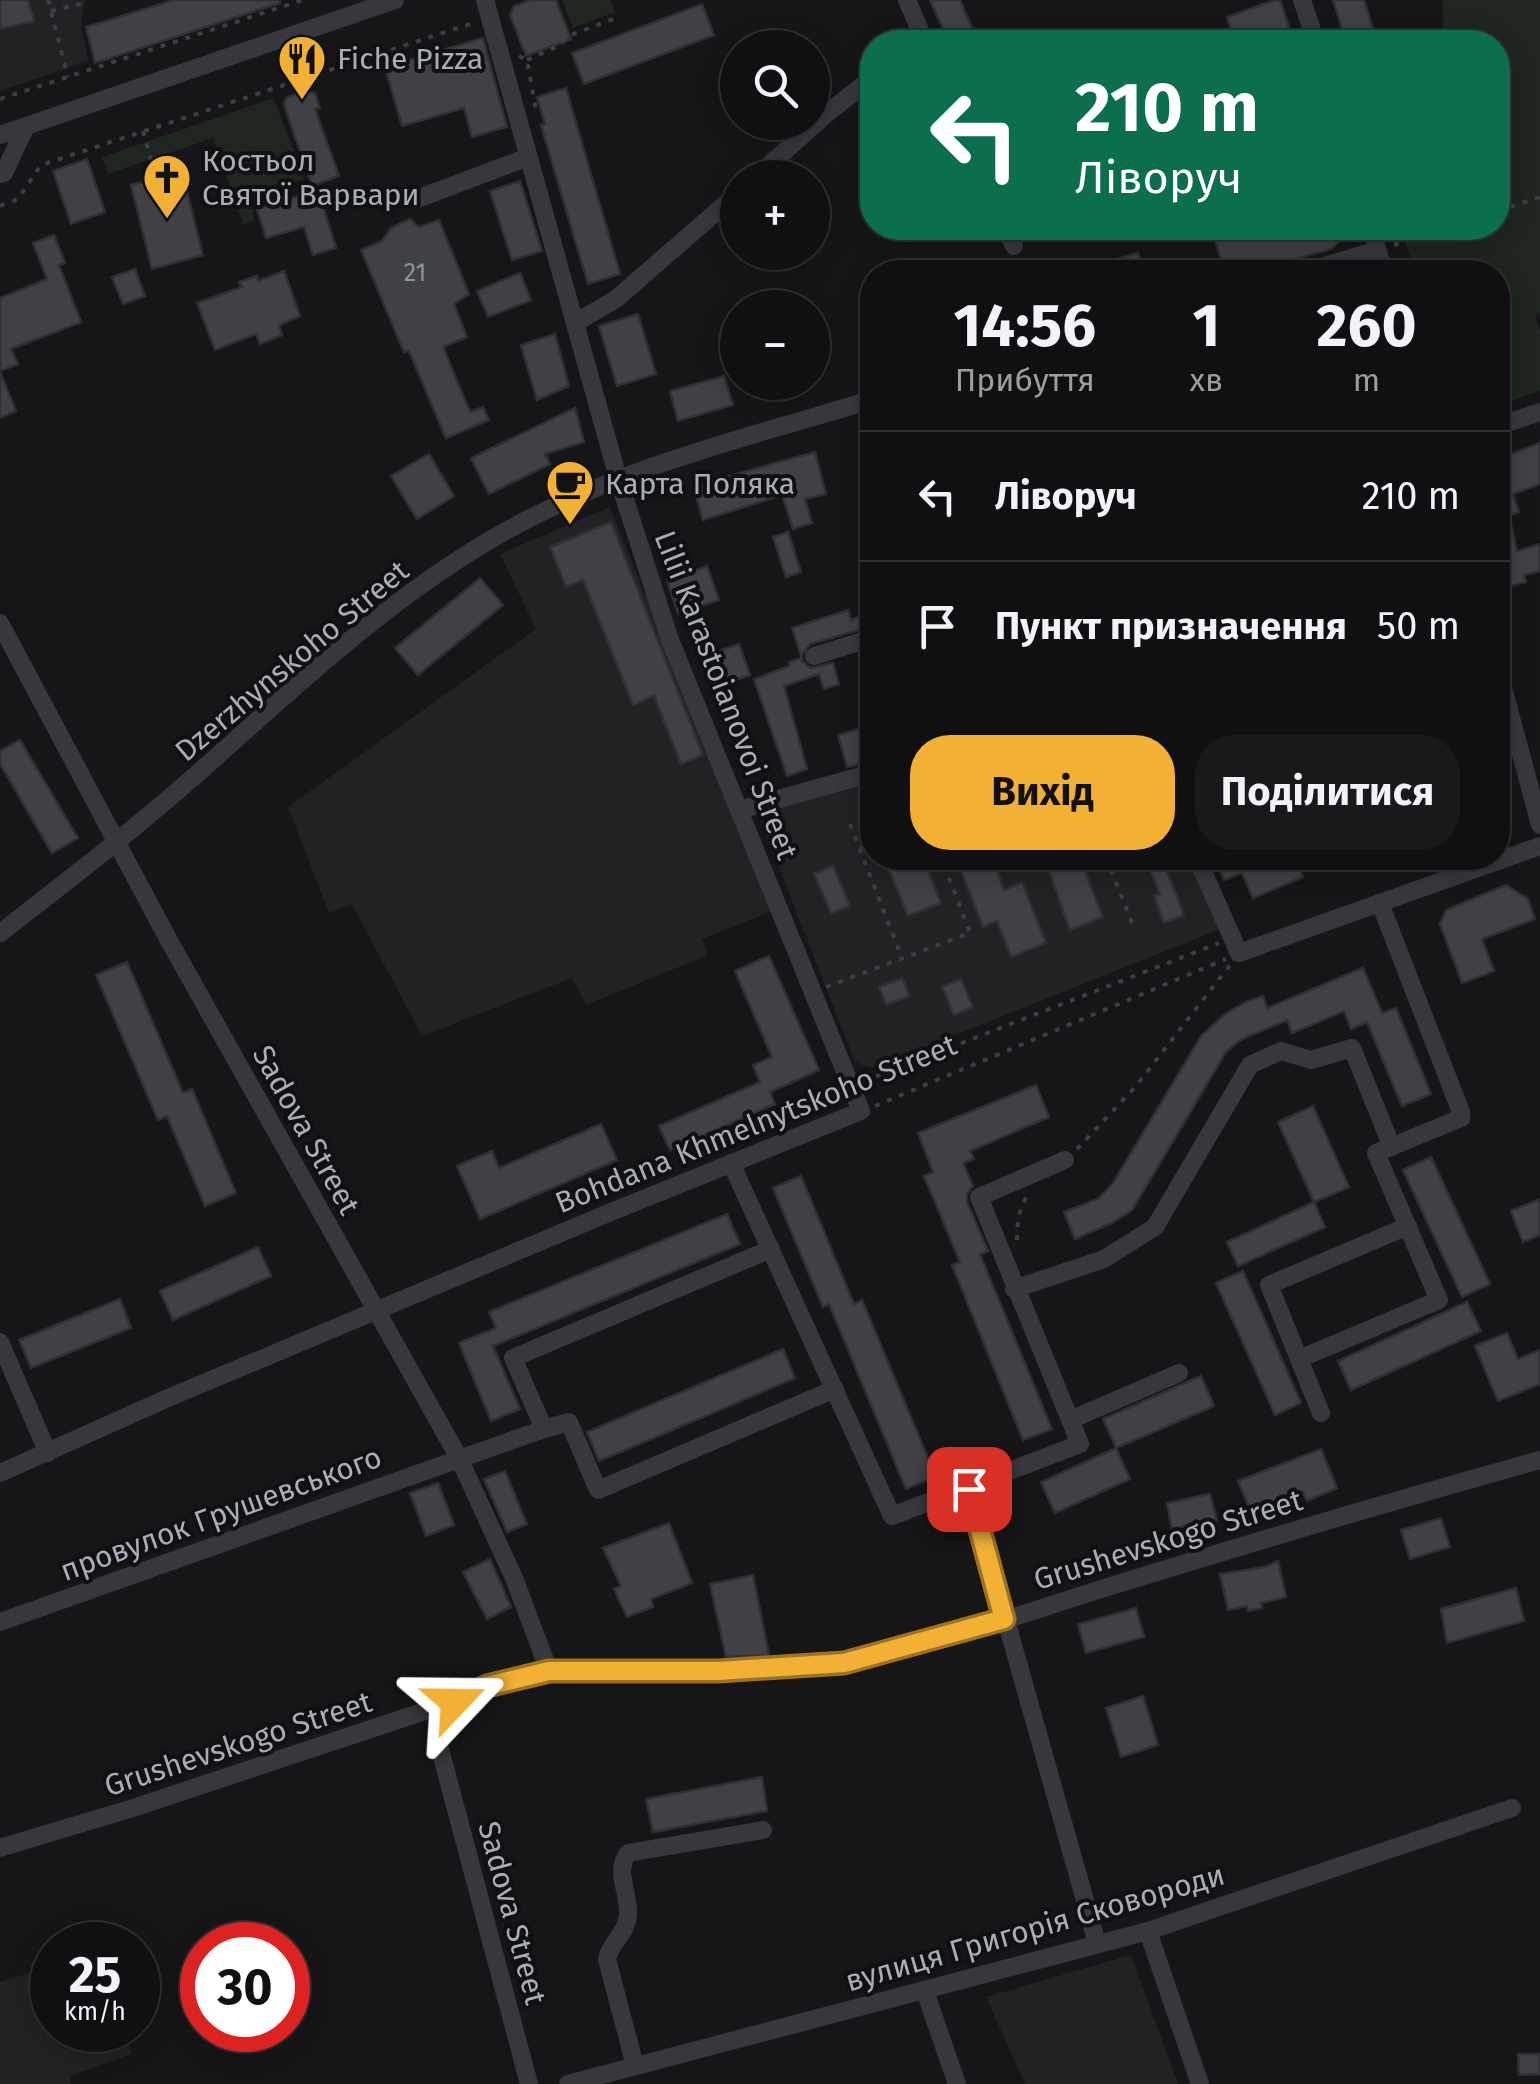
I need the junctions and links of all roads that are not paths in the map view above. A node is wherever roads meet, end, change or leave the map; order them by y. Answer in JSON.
{"nodes":[{"id":1,"x":396,"y":0,"type":"edge"},
{"id":2,"x":908,"y":0,"type":"edge"},
{"id":3,"x":1302,"y":0,"type":"edge"},
{"id":4,"x":484,"y":10,"type":"edge"},
{"id":5,"x":919,"y":30,"type":"edge"},
{"id":6,"x":1312,"y":30,"type":"edge"},
{"id":7,"x":860,"y":87,"type":"edge"},
{"id":8,"x":26,"y":126,"type":"junction"},
{"id":9,"x":0,"y":135,"type":"edge"},
{"id":10,"x":528,"y":158,"type":"junction"},
{"id":11,"x":775,"y":160,"type":"edge"},
{"id":12,"x":0,"y":174,"type":"edge"},
{"id":13,"x":417,"y":199,"type":"dead end"},
{"id":14,"x":720,"y":209,"type":"edge"},
{"id":15,"x":1011,"y":240,"type":"edge"},
{"id":16,"x":1374,"y":240,"type":"edge"},
{"id":17,"x":1014,"y":246,"type":"dead end"},
{"id":18,"x":1377,"y":250,"type":"junction"},
{"id":19,"x":1344,"y":260,"type":"edge"},
{"id":20,"x":1380,"y":260,"type":"edge"},
{"id":21,"x":575,"y":322,"type":"junction"},
{"id":22,"x":860,"y":404,"type":"edge"},
{"id":23,"x":1540,"y":412,"type":"edge"},
{"id":24,"x":1510,"y":422,"type":"edge"},
{"id":25,"x":618,"y":478,"type":"junction"},
{"id":26,"x":0,"y":623,"type":"edge"},
{"id":27,"x":860,"y":642,"type":"edge"},
{"id":28,"x":814,"y":656,"type":"dead end"},
{"id":29,"x":1510,"y":729,"type":"edge"},
{"id":30,"x":860,"y":776,"type":"edge"},
{"id":31,"x":1536,"y":795,"type":"edge"},
{"id":32,"x":739,"y":810,"type":"junction"},
{"id":33,"x":1540,"y":825,"type":"edge"},
{"id":34,"x":116,"y":844,"type":"junction"},
{"id":35,"x":1540,"y":846,"type":"edge"},
{"id":36,"x":1510,"y":857,"type":"edge"},
{"id":37,"x":1202,"y":870,"type":"edge"},
{"id":38,"x":1473,"y":870,"type":"edge"},
{"id":39,"x":1380,"y":903,"type":"junction"},
{"id":40,"x":0,"y":933,"type":"edge"},
{"id":41,"x":861,"y":1111,"type":"joint"},
{"id":42,"x":1392,"y":1146,"type":"junction"},
{"id":43,"x":1064,"y":1160,"type":"road end"},
{"id":44,"x":731,"y":1163,"type":"junction"},
{"id":45,"x":1408,"y":1226,"type":"junction"},
{"id":46,"x":771,"y":1249,"type":"junction"},
{"id":47,"x":1014,"y":1289,"type":"junction"},
{"id":48,"x":376,"y":1311,"type":"junction"},
{"id":49,"x":0,"y":1342,"type":"edge"},
{"id":50,"x":1299,"y":1359,"type":"junction"},
{"id":51,"x":1179,"y":1373,"type":"dead end"},
{"id":52,"x":834,"y":1389,"type":"junction"},
{"id":53,"x":1322,"y":1413,"type":"dead end"},
{"id":54,"x":1070,"y":1420,"type":"junction"},
{"id":55,"x":544,"y":1429,"type":"junction"},
{"id":56,"x":48,"y":1453,"type":"junction"},
{"id":57,"x":460,"y":1458,"type":"junction"},
{"id":58,"x":1540,"y":1460,"type":"edge"},
{"id":59,"x":0,"y":1473,"type":"edge"},
{"id":60,"x":969,"y":1489,"type":"junction"},
{"id":61,"x":1004,"y":1619,"type":"junction"},
{"id":62,"x":0,"y":1622,"type":"edge"},
{"id":63,"x":549,"y":1671,"type":"junction"},
{"id":64,"x":455,"y":1702,"type":"junction"},
{"id":65,"x":1512,"y":1808,"type":"dead end"},
{"id":66,"x":763,"y":1830,"type":"dead end"},
{"id":67,"x":0,"y":1848,"type":"edge"},
{"id":68,"x":1148,"y":1931,"type":"junction"},
{"id":69,"x":1097,"y":1943,"type":"junction"},
{"id":70,"x":926,"y":1991,"type":"junction"},
{"id":71,"x":634,"y":2066,"type":"junction"},
{"id":72,"x":528,"y":2084,"type":"edge"},
{"id":73,"x":568,"y":2084,"type":"edge"},
{"id":74,"x":957,"y":2084,"type":"edge"},
{"id":75,"x":1200,"y":2084,"type":"edge"}],
"edges":[{"from":1,"to":8,"type":"street"},
{"from":2,"to":5,"type":"street"},
{"from":3,"to":6,"type":"street"},
{"from":4,"to":10,"type":"street","name":"Lilii Karastoianovoi Street"},
{"from":7,"to":11,"type":"street"},
{"from":8,"to":9,"type":"street"},
{"from":8,"to":12,"type":"street"},
{"from":10,"to":13,"type":"street"},
{"from":10,"to":21,"type":"street","name":"Lilii Karastoianovoi Street"},
{"from":14,"to":21,"type":"street"},
{"from":15,"to":17,"type":"street"},
{"from":16,"to":18,"type":"street"},
{"from":18,"to":19,"type":"street"},
{"from":18,"to":20,"type":"street"},
{"from":21,"to":25,"type":"street","name":"Lilii Karastoianovoi Street"},
{"from":22,"to":25,"type":"street","name":"Dzerzhynskoho Street"},
{"from":23,"to":24,"type":"street"},
{"from":25,"to":32,"type":"street","name":"Lilii Karastoianovoi Street"},
{"from":25,"to":34,"type":"street","name":"Dzerzhynskoho Street"},
{"from":26,"to":34,"type":"street","name":"Sadova Street"},
{"from":27,"to":28,"type":"street"},
{"from":29,"to":31,"type":"street"},
{"from":30,"to":32,"type":"street"},
{"from":31,"to":33,"type":"street"},
{"from":32,"to":41,"type":"street","name":"Lilii Karastoianovoi Street"},
{"from":34,"to":40,"type":"street","name":"Dzerzhynskoho Street"},
{"from":34,"to":48,"type":"street","name":"Sadova Street"},
{"from":35,"to":36,"type":"street"},
{"from":37,"to":39,"type":"street"},
{"from":38,"to":39,"type":"street"},
{"from":39,"to":42,"type":"street"},
{"from":41,"to":44,"type":"street","name":"Bohdana Khmelnytskoho Street"},
{"from":42,"to":45,"type":"street"},
{"from":42,"to":47,"type":"street"},
{"from":43,"to":47,"type":"street"},
{"from":44,"to":46,"type":"street"},
{"from":44,"to":48,"type":"street","name":"Bohdana Khmelnytskoho Street"},
{"from":45,"to":50,"type":"street"},
{"from":45,"to":50,"type":"street"},
{"from":46,"to":52,"type":"street"},
{"from":46,"to":55,"type":"street"},
{"from":47,"to":54,"type":"street"},
{"from":48,"to":56,"type":"street","name":"Bohdana Khmelnytskoho Street"},
{"from":48,"to":57,"type":"street","name":"Sadova Street"},
{"from":49,"to":56,"type":"street"},
{"from":50,"to":53,"type":"street"},
{"from":51,"to":54,"type":"street"},
{"from":52,"to":55,"type":"street"},
{"from":52,"to":60,"type":"street"},
{"from":54,"to":60,"type":"street"},
{"from":55,"to":57,"type":"street","name":"провулок Грушевського"},
{"from":56,"to":59,"type":"street","name":"Bohdana Khmelnytskoho Street"},
{"from":57,"to":62,"type":"street","name":"провулок Грушевського"},
{"from":57,"to":63,"type":"street","name":"Sadova Street"},
{"from":58,"to":61,"type":"street","name":"Grushevskogo Street"},
{"from":60,"to":61,"type":"street"},
{"from":61,"to":63,"type":"street","name":"Grushevskogo Street"},
{"from":61,"to":69,"type":"street"},
{"from":63,"to":64,"type":"street","name":"Grushevskogo Street"},
{"from":64,"to":67,"type":"street","name":"Grushevskogo Street"},
{"from":64,"to":72,"type":"street","name":"Sadova Street"},
{"from":65,"to":68,"type":"street","name":"вулиця Григорія Сковороди"},
{"from":66,"to":71,"type":"street"},
{"from":68,"to":69,"type":"street","name":"вулиця Григорія Сковороди"},
{"from":68,"to":75,"type":"street"},
{"from":69,"to":70,"type":"street","name":"вулиця Григорія Сковороди"},
{"from":70,"to":71,"type":"street","name":"вулиця Григорія Сковороди"},
{"from":70,"to":74,"type":"street"},
{"from":71,"to":73,"type":"street","name":"вулиця Григорія Сковороди"}]}
